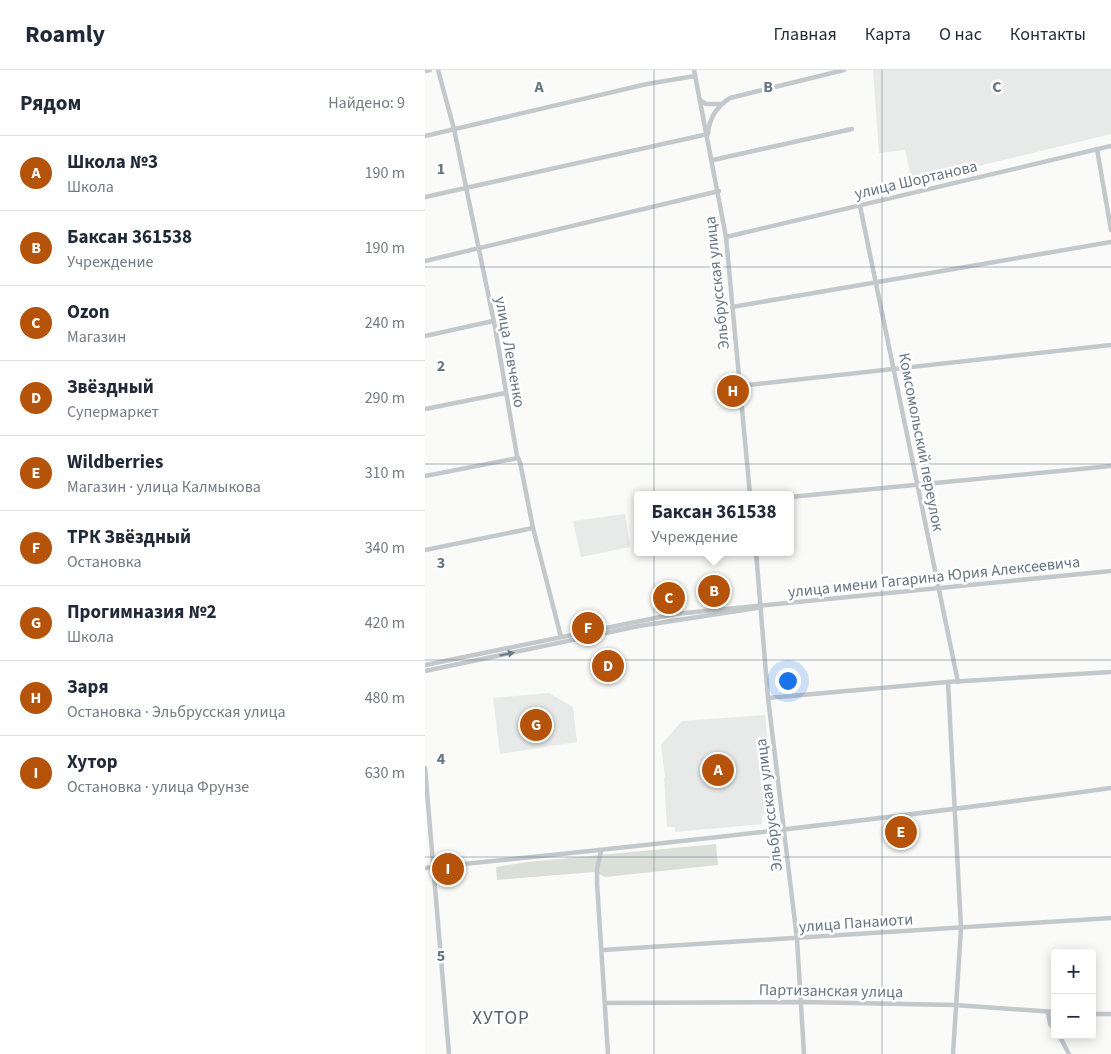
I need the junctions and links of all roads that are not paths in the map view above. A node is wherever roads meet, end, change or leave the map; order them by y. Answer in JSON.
{"nodes":[{"id":1,"x":430,"y":70,"type":"edge"},
{"id":2,"x":438,"y":70,"type":"edge"},
{"id":3,"x":694,"y":70,"type":"edge"},
{"id":4,"x":843,"y":70,"type":"edge"},
{"id":5,"x":425,"y":71,"type":"edge"},
{"id":6,"x":695,"y":76,"type":"junction"},
{"id":7,"x":701,"y":100,"type":"junction"},
{"id":8,"x":721,"y":104,"type":"junction"},
{"id":9,"x":454,"y":129,"type":"junction"},
{"id":10,"x":852,"y":129,"type":"dead end"},
{"id":11,"x":708,"y":134,"type":"junction"},
{"id":12,"x":425,"y":136,"type":"edge"},
{"id":13,"x":1111,"y":146,"type":"edge"},
{"id":14,"x":1097,"y":149,"type":"junction"},
{"id":15,"x":713,"y":160,"type":"junction"},
{"id":16,"x":465,"y":188,"type":"junction"},
{"id":17,"x":719,"y":191,"type":"junction"},
{"id":18,"x":425,"y":197,"type":"edge"},
{"id":19,"x":860,"y":206,"type":"junction"},
{"id":20,"x":1111,"y":230,"type":"edge"},
{"id":21,"x":726,"y":237,"type":"junction"},
{"id":22,"x":1111,"y":242,"type":"edge"},
{"id":23,"x":478,"y":248,"type":"junction"},
{"id":24,"x":425,"y":261,"type":"edge"},
{"id":25,"x":876,"y":284,"type":"junction"},
{"id":26,"x":732,"y":307,"type":"junction"},
{"id":27,"x":493,"y":321,"type":"junction"},
{"id":28,"x":425,"y":336,"type":"edge"},
{"id":29,"x":1111,"y":345,"type":"edge"},
{"id":30,"x":893,"y":367,"type":"junction"},
{"id":31,"x":740,"y":386,"type":"junction"},
{"id":32,"x":505,"y":392,"type":"junction"},
{"id":33,"x":425,"y":409,"type":"edge"},
{"id":34,"x":518,"y":458,"type":"junction"},
{"id":35,"x":1111,"y":466,"type":"edge"},
{"id":36,"x":425,"y":476,"type":"edge"},
{"id":37,"x":917,"y":484,"type":"junction"},
{"id":38,"x":750,"y":491,"type":"edge"},
{"id":39,"x":794,"y":497,"type":"edge"},
{"id":40,"x":533,"y":528,"type":"junction"},
{"id":41,"x":425,"y":550,"type":"edge"},
{"id":42,"x":755,"y":556,"type":"edge"},
{"id":43,"x":1111,"y":571,"type":"edge"},
{"id":44,"x":939,"y":589,"type":"junction"},
{"id":45,"x":760,"y":607,"type":"junction"},
{"id":46,"x":561,"y":637,"type":"junction"},
{"id":47,"x":425,"y":666,"type":"edge"},
{"id":48,"x":425,"y":671,"type":"edge"},
{"id":49,"x":1111,"y":672,"type":"edge"},
{"id":50,"x":949,"y":682,"type":"junction"},
{"id":51,"x":958,"y":682,"type":"junction"},
{"id":52,"x":768,"y":698,"type":"junction"},
{"id":53,"x":425,"y":768,"type":"edge"},
{"id":54,"x":1111,"y":788,"type":"edge"},
{"id":55,"x":955,"y":810,"type":"junction"},
{"id":56,"x":784,"y":828,"type":"junction"},
{"id":57,"x":601,"y":851,"type":"junction"},
{"id":58,"x":433,"y":867,"type":"junction"},
{"id":59,"x":425,"y":868,"type":"edge"},
{"id":60,"x":1111,"y":918,"type":"edge"},
{"id":61,"x":961,"y":928,"type":"junction"},
{"id":62,"x":797,"y":939,"type":"junction"},
{"id":63,"x":603,"y":950,"type":"junction"},
{"id":64,"x":802,"y":1002,"type":"junction"},
{"id":65,"x":606,"y":1003,"type":"junction"},
{"id":66,"x":955,"y":1006,"type":"junction"},
{"id":67,"x":1048,"y":1012,"type":"joint"},
{"id":68,"x":1096,"y":1014,"type":"edge"},
{"id":69,"x":1111,"y":1014,"type":"edge"},
{"id":70,"x":1051,"y":1023,"type":"edge"},
{"id":71,"x":1061,"y":1039,"type":"edge"},
{"id":72,"x":449,"y":1054,"type":"edge"},
{"id":73,"x":608,"y":1054,"type":"edge"},
{"id":74,"x":804,"y":1054,"type":"edge"},
{"id":75,"x":953,"y":1054,"type":"edge"},
{"id":76,"x":1069,"y":1054,"type":"edge"}],
"edges":[{"from":1,"to":5,"type":"street"},
{"from":2,"to":9,"type":"street","name":"улица Левченко"},
{"from":3,"to":6,"type":"street","name":"Эльбрусская улица"},
{"from":4,"to":8,"type":"street"},
{"from":6,"to":7,"type":"street","name":"Эльбрусская улица"},
{"from":6,"to":9,"type":"street"},
{"from":7,"to":8,"type":"street"},
{"from":7,"to":11,"type":"street","name":"Эльбрусская улица"},
{"from":8,"to":11,"type":"street"},
{"from":9,"to":12,"type":"street"},
{"from":9,"to":16,"type":"street","name":"улица Левченко"},
{"from":10,"to":15,"type":"street"},
{"from":11,"to":15,"type":"street","name":"Эльбрусская улица"},
{"from":11,"to":16,"type":"street"},
{"from":13,"to":14,"type":"street","name":"улица Шортанова"},
{"from":14,"to":19,"type":"street","name":"улица Шортанова"},
{"from":14,"to":20,"type":"street"},
{"from":15,"to":17,"type":"street","name":"Эльбрусская улица"},
{"from":16,"to":18,"type":"street"},
{"from":16,"to":23,"type":"street","name":"улица Левченко"},
{"from":17,"to":21,"type":"street","name":"Эльбрусская улица"},
{"from":17,"to":23,"type":"street"},
{"from":19,"to":21,"type":"street","name":"улица Шортанова"},
{"from":19,"to":25,"type":"street","name":"Комсомольский переулок"},
{"from":21,"to":26,"type":"street","name":"Эльбрусская улица"},
{"from":22,"to":25,"type":"street"},
{"from":23,"to":24,"type":"street"},
{"from":23,"to":27,"type":"street","name":"улица Левченко"},
{"from":25,"to":26,"type":"street"},
{"from":25,"to":30,"type":"street","name":"Комсомольский переулок"},
{"from":26,"to":31,"type":"street","name":"Эльбрусская улица"},
{"from":27,"to":28,"type":"street"},
{"from":27,"to":32,"type":"street","name":"улица Левченко"},
{"from":29,"to":30,"type":"street"},
{"from":30,"to":31,"type":"street"},
{"from":30,"to":37,"type":"street","name":"Комсомольский переулок"},
{"from":31,"to":38,"type":"street","name":"Эльбрусская улица"},
{"from":32,"to":33,"type":"street"},
{"from":32,"to":34,"type":"street","name":"улица Левченко"},
{"from":34,"to":36,"type":"street"},
{"from":34,"to":40,"type":"street","name":"улица Левченко"},
{"from":35,"to":37,"type":"street"},
{"from":37,"to":39,"type":"street"},
{"from":37,"to":44,"type":"street","name":"Комсомольский переулок"},
{"from":40,"to":41,"type":"street"},
{"from":40,"to":46,"type":"street","name":"улица Левченко"},
{"from":42,"to":45,"type":"street","name":"Эльбрусская улица"},
{"from":43,"to":44,"type":"street","name":"улица имени Гагарина Юрия Алексеевича"},
{"from":44,"to":45,"type":"street","name":"улица имени Гагарина Юрия Алексеевича"},
{"from":44,"to":51,"type":"street","name":"Комсомольский переулок"},
{"from":45,"to":46,"type":"street","name":"улица имени Гагарина Юрия Алексеевича"},
{"from":48,"to":45,"type":"street","name":"улица имени Гагарина Юрия Алексеевича","one_way":true},
{"from":45,"to":52,"type":"street","name":"Эльбрусская улица"},
{"from":46,"to":47,"type":"street","name":"улица имени Гагарина Юрия Алексеевича"},
{"from":49,"to":51,"type":"street"},
{"from":50,"to":51,"type":"street"},
{"from":50,"to":52,"type":"street"},
{"from":50,"to":55,"type":"street"},
{"from":52,"to":56,"type":"street","name":"Эльбрусская улица"},
{"from":53,"to":58,"type":"street"},
{"from":54,"to":55,"type":"street"},
{"from":55,"to":56,"type":"street"},
{"from":55,"to":61,"type":"street"},
{"from":56,"to":57,"type":"street"},
{"from":56,"to":62,"type":"street","name":"Эльбрусская улица"},
{"from":57,"to":58,"type":"street"},
{"from":57,"to":63,"type":"street"},
{"from":58,"to":59,"type":"street"},
{"from":58,"to":72,"type":"street"},
{"from":60,"to":61,"type":"street","name":"улица Панаиоти"},
{"from":61,"to":62,"type":"street","name":"улица Панаиоти"},
{"from":61,"to":66,"type":"street"},
{"from":62,"to":63,"type":"street","name":"улица Панаиоти"},
{"from":62,"to":64,"type":"street","name":"Эльбрусская улица"},
{"from":63,"to":65,"type":"street"},
{"from":64,"to":65,"type":"street","name":"Партизанская улица"},
{"from":64,"to":66,"type":"street","name":"Партизанская улица"},
{"from":64,"to":74,"type":"street","name":"Эльбрусская улица"},
{"from":65,"to":73,"type":"street"},
{"from":66,"to":67,"type":"street","name":"Партизанская улица"},
{"from":66,"to":75,"type":"street"},
{"from":67,"to":70,"type":"street"},
{"from":68,"to":69,"type":"street"},
{"from":71,"to":76,"type":"street"}]}
